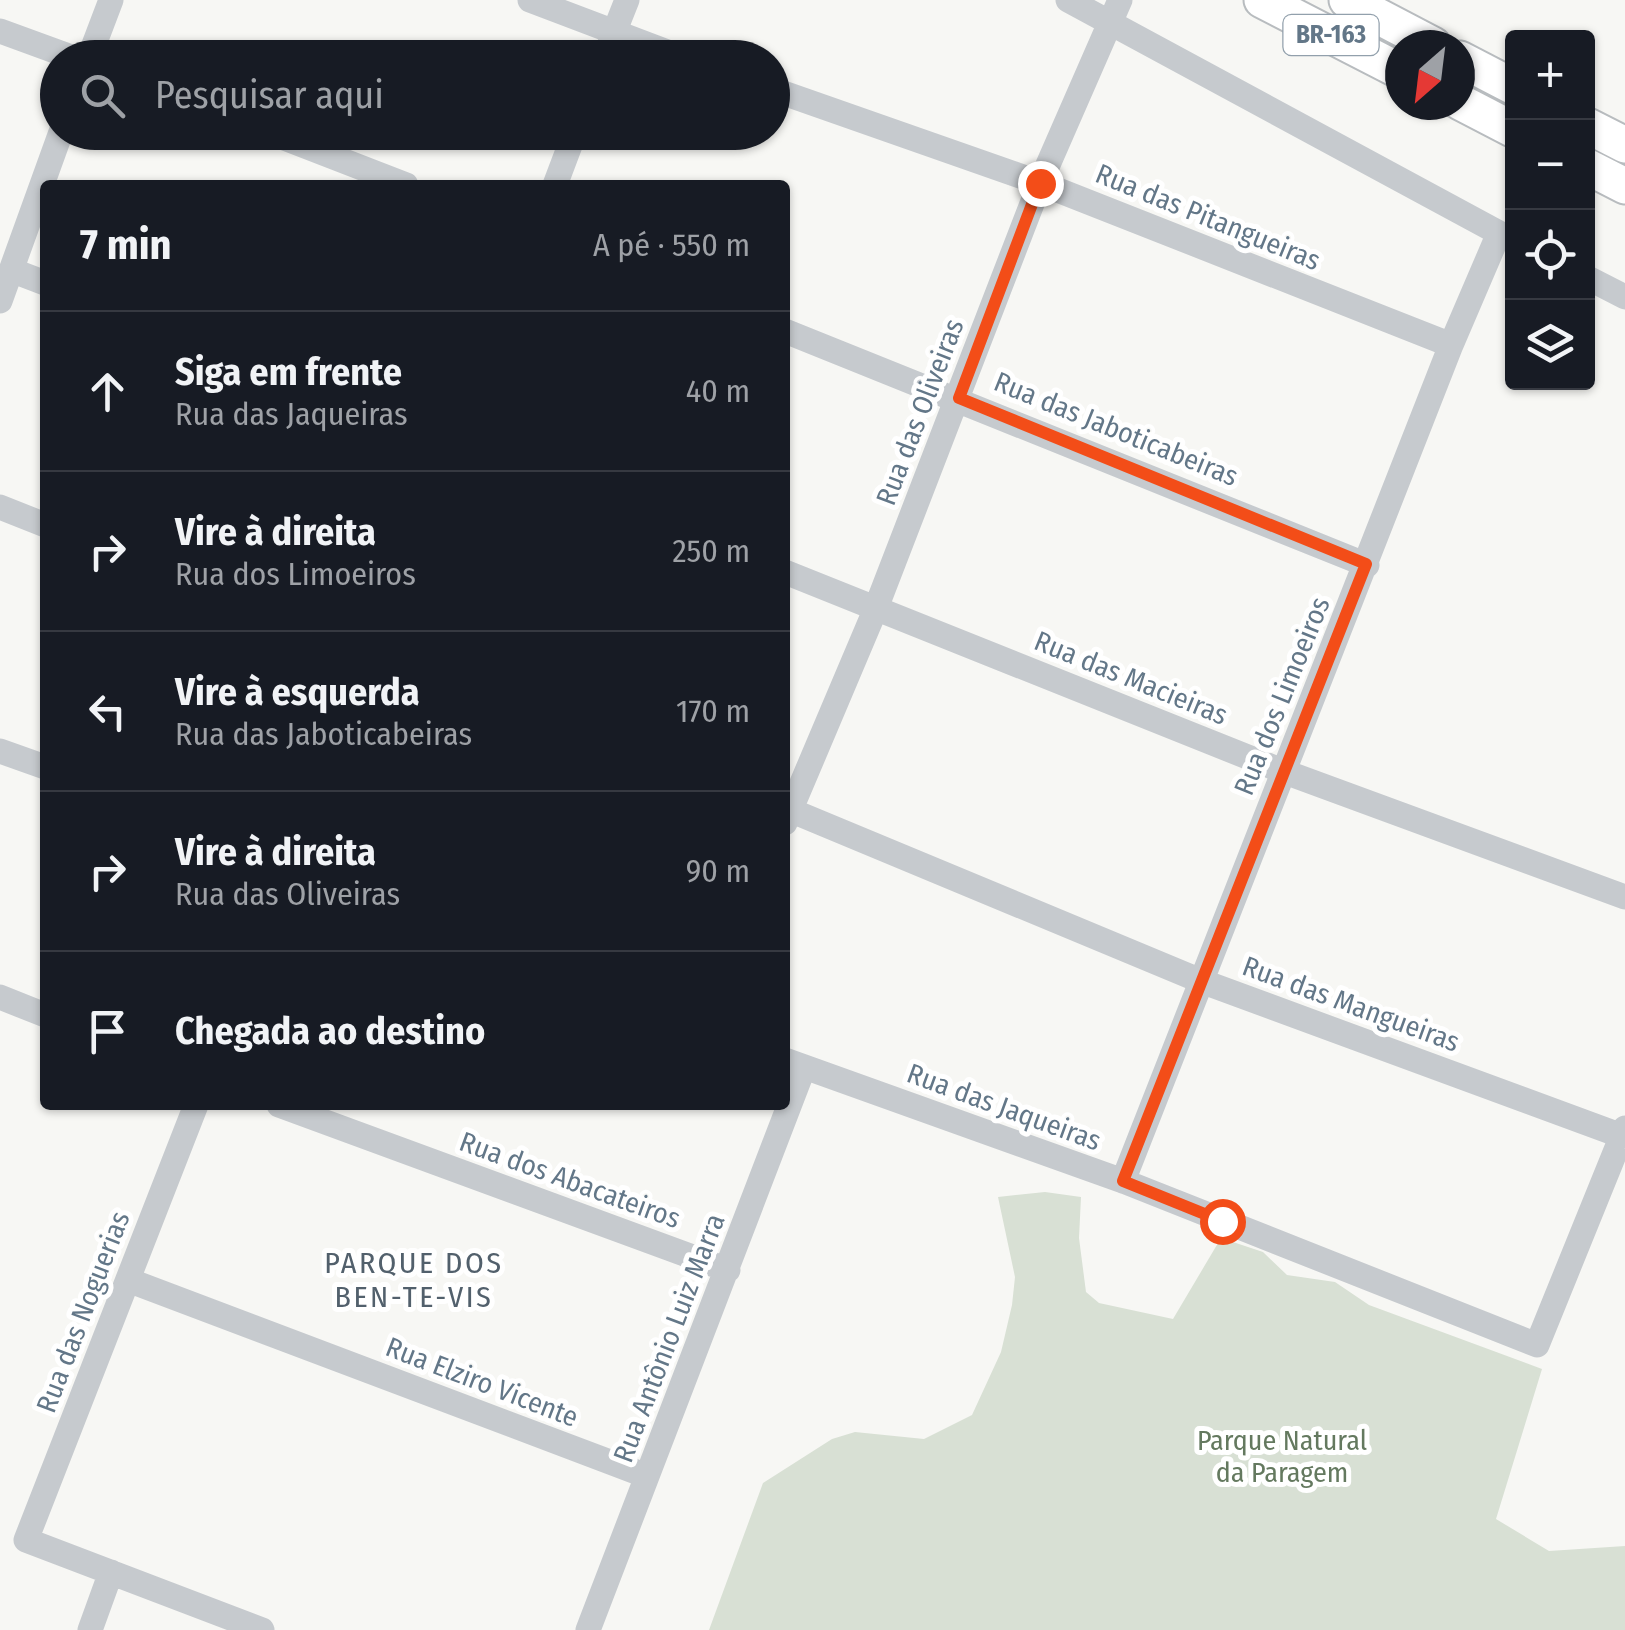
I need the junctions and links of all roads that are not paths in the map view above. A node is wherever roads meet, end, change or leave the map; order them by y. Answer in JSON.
{"nodes":[{"id":1,"x":111,"y":0,"type":"edge"},
{"id":2,"x":530,"y":0,"type":"edge"},
{"id":3,"x":627,"y":0,"type":"edge"},
{"id":4,"x":1068,"y":0,"type":"edge"},
{"id":5,"x":1262,"y":0,"type":"edge"},
{"id":6,"x":1346,"y":0,"type":"edge"},
{"id":7,"x":1114,"y":11,"type":"edge"},
{"id":8,"x":1404,"y":30,"type":"edge"},
{"id":9,"x":0,"y":31,"type":"edge"},
{"id":10,"x":96,"y":40,"type":"edge"},
{"id":11,"x":600,"y":40,"type":"edge"},
{"id":12,"x":611,"y":40,"type":"edge"},
{"id":13,"x":40,"y":46,"type":"edge"},
{"id":14,"x":1385,"y":63,"type":"edge"},
{"id":15,"x":1475,"y":67,"type":"edge"},
{"id":16,"x":1505,"y":82,"type":"edge"},
{"id":17,"x":790,"y":95,"type":"edge"},
{"id":18,"x":1475,"y":110,"type":"edge"},
{"id":19,"x":1505,"y":124,"type":"edge"},
{"id":20,"x":1595,"y":130,"type":"edge"},
{"id":21,"x":1625,"y":145,"type":"edge"},
{"id":22,"x":54,"y":150,"type":"edge"},
{"id":23,"x":316,"y":150,"type":"edge"},
{"id":24,"x":568,"y":150,"type":"edge"},
{"id":25,"x":1595,"y":171,"type":"edge"},
{"id":26,"x":44,"y":180,"type":"edge"},
{"id":27,"x":393,"y":180,"type":"edge"},
{"id":28,"x":557,"y":180,"type":"edge"},
{"id":29,"x":1040,"y":183,"type":"junction"},
{"id":30,"x":1625,"y":186,"type":"edge"},
{"id":31,"x":40,"y":190,"type":"edge"},
{"id":32,"x":1505,"y":235,"type":"edge"},
{"id":33,"x":1505,"y":238,"type":"edge"},
{"id":34,"x":11,"y":270,"type":"junction"},
{"id":35,"x":40,"y":281,"type":"edge"},
{"id":36,"x":1595,"y":282,"type":"edge"},
{"id":37,"x":1625,"y":297,"type":"edge"},
{"id":38,"x":0,"y":301,"type":"edge"},
{"id":39,"x":790,"y":333,"type":"edge"},
{"id":40,"x":1451,"y":345,"type":"junction"},
{"id":41,"x":959,"y":398,"type":"junction"},
{"id":42,"x":0,"y":507,"type":"edge"},
{"id":43,"x":40,"y":523,"type":"edge"},
{"id":44,"x":1366,"y":564,"type":"junction"},
{"id":45,"x":790,"y":574,"type":"edge"},
{"id":46,"x":876,"y":608,"type":"junction"},
{"id":47,"x":0,"y":751,"type":"edge"},
{"id":48,"x":40,"y":766,"type":"edge"},
{"id":49,"x":1285,"y":772,"type":"junction"},
{"id":50,"x":790,"y":807,"type":"edge"},
{"id":51,"x":790,"y":815,"type":"edge"},
{"id":52,"x":1625,"y":896,"type":"edge"},
{"id":53,"x":1201,"y":981,"type":"junction"},
{"id":54,"x":0,"y":997,"type":"edge"},
{"id":55,"x":40,"y":1013,"type":"edge"},
{"id":56,"x":795,"y":1064,"type":"edge"},
{"id":57,"x":194,"y":1110,"type":"edge"},
{"id":58,"x":293,"y":1110,"type":"edge"},
{"id":59,"x":780,"y":1110,"type":"edge"},
{"id":60,"x":1623,"y":1132,"type":"edge"},
{"id":61,"x":1123,"y":1181,"type":"junction"},
{"id":62,"x":728,"y":1270,"type":"junction"},
{"id":63,"x":128,"y":1280,"type":"junction"},
{"id":64,"x":648,"y":1476,"type":"junction"},
{"id":65,"x":111,"y":1572,"type":"junction"},
{"id":66,"x":90,"y":1630,"type":"edge"},
{"id":67,"x":262,"y":1630,"type":"edge"},
{"id":68,"x":588,"y":1630,"type":"edge"}],
"edges":[{"from":1,"to":10,"type":"street"},
{"from":2,"to":11,"type":"street"},
{"from":3,"to":12,"type":"street"},
{"from":4,"to":7,"type":"street"},
{"from":5,"to":14,"type":"highway","number":"BR-163"},
{"from":6,"to":8,"type":"highway","number":"BR-163"},
{"from":7,"to":29,"type":"street","name":"Rua das Oliveiras"},
{"from":7,"to":32,"type":"street"},
{"from":9,"to":13,"type":"street"},
{"from":15,"to":16,"type":"highway"},
{"from":17,"to":29,"type":"street","name":"Rua das Pitangueiras"},
{"from":18,"to":19,"type":"highway"},
{"from":20,"to":21,"type":"highway"},
{"from":22,"to":26,"type":"street"},
{"from":23,"to":27,"type":"street"},
{"from":24,"to":28,"type":"street"},
{"from":25,"to":30,"type":"highway"},
{"from":29,"to":40,"type":"street","name":"Rua das Pitangueiras"},
{"from":29,"to":41,"type":"street","name":"Rua das Oliveiras"},
{"from":31,"to":34,"type":"street"},
{"from":33,"to":40,"type":"street","name":"Rua dos Limoeiros"},
{"from":34,"to":35,"type":"street"},
{"from":34,"to":38,"type":"street"},
{"from":36,"to":37,"type":"street"},
{"from":39,"to":41,"type":"street","name":"Rua das Jaboticabeiras"},
{"from":40,"to":44,"type":"street","name":"Rua dos Limoeiros"},
{"from":41,"to":44,"type":"street","name":"Rua das Jaboticabeiras"},
{"from":41,"to":46,"type":"street","name":"Rua das Oliveiras"},
{"from":42,"to":43,"type":"street"},
{"from":44,"to":49,"type":"street","name":"Rua dos Limoeiros"},
{"from":45,"to":46,"type":"street","name":"Rua das Macieiras"},
{"from":46,"to":49,"type":"street","name":"Rua das Macieiras"},
{"from":46,"to":50,"type":"street","name":"Rua das Oliveiras"},
{"from":47,"to":48,"type":"street"},
{"from":49,"to":52,"type":"street","name":"Rua das Macieiras"},
{"from":49,"to":53,"type":"street","name":"Rua dos Limoeiros"},
{"from":51,"to":53,"type":"street","name":"Rua das Mangueiras"},
{"from":53,"to":60,"type":"street","name":"Rua das Mangueiras"},
{"from":53,"to":61,"type":"street","name":"Rua dos Limoeiros"},
{"from":54,"to":55,"type":"street"},
{"from":56,"to":61,"type":"street","name":"Rua das Jaqueiras"},
{"from":57,"to":63,"type":"street","name":"Rua das Noguerias"},
{"from":58,"to":62,"type":"street","name":"Rua dos Abacateiros"},
{"from":59,"to":62,"type":"street","name":"Rua Antônio Luiz Marra"},
{"from":60,"to":61,"type":"street","name":"Rua das Jaqueiras"},
{"from":62,"to":64,"type":"street","name":"Rua Antônio Luiz Marra"},
{"from":63,"to":64,"type":"street","name":"Rua Elziro Vicente"},
{"from":63,"to":65,"type":"street","name":"Rua das Noguerias"},
{"from":64,"to":68,"type":"street","name":"Rua Antônio Luiz Marra"},
{"from":65,"to":66,"type":"street"},
{"from":65,"to":67,"type":"street"}]}
